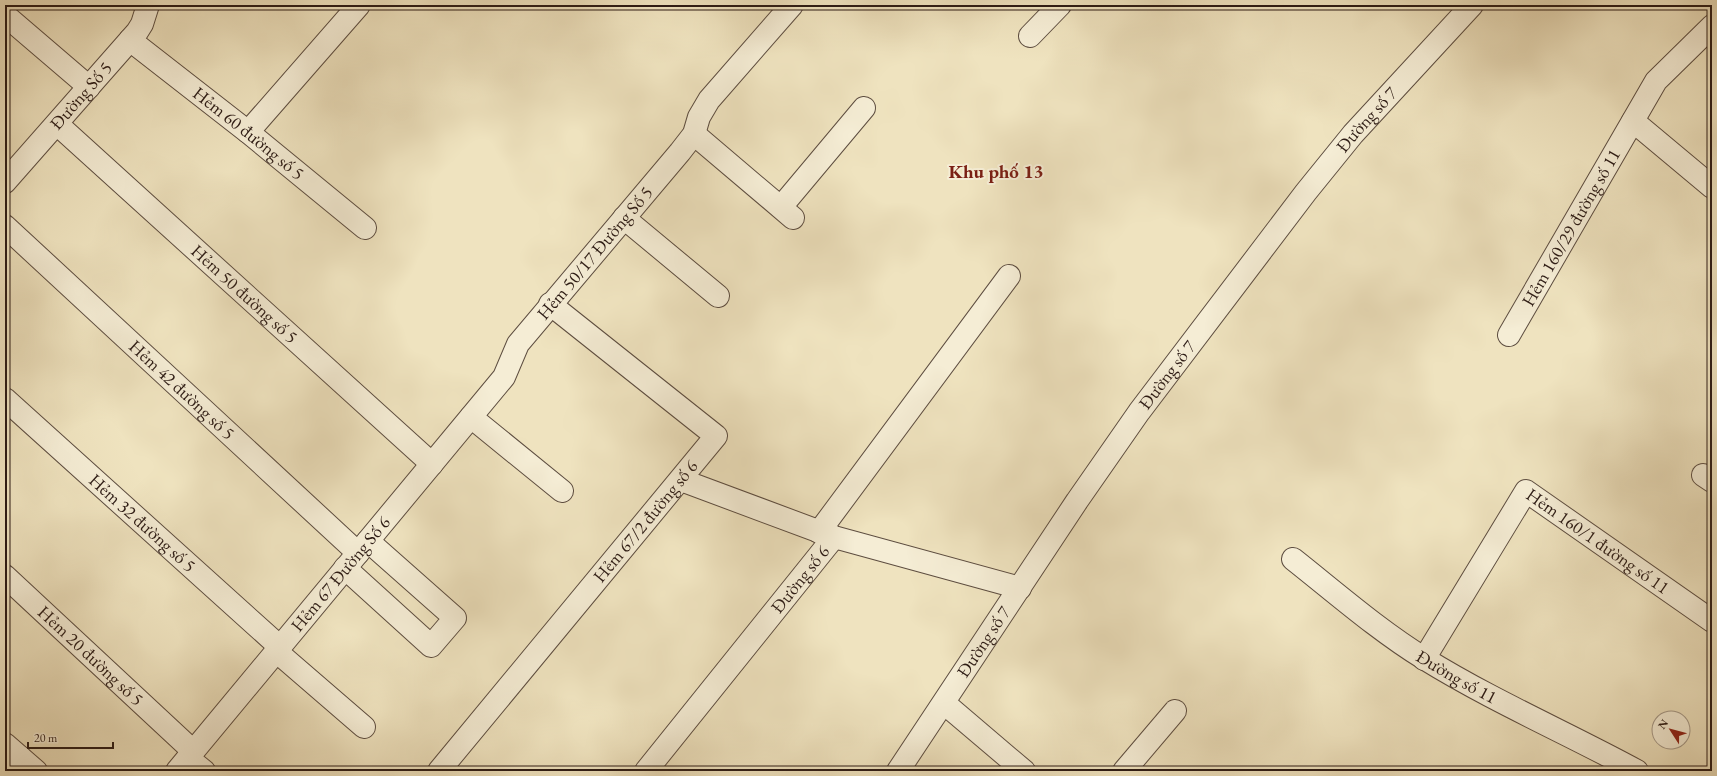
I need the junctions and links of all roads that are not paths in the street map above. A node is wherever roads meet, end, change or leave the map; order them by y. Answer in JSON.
{"nodes":[{"id":1,"x":148,"y":5,"type":"edge"},
{"id":2,"x":359,"y":5,"type":"edge"},
{"id":3,"x":792,"y":5,"type":"edge"},
{"id":4,"x":1060,"y":5,"type":"edge"},
{"id":5,"x":1472,"y":5,"type":"edge"},
{"id":6,"x":5,"y":15,"type":"edge"},
{"id":7,"x":1712,"y":26,"type":"edge"},
{"id":8,"x":1030,"y":36,"type":"dead end"},
{"id":9,"x":130,"y":40,"type":"junction"},
{"id":10,"x":89,"y":87,"type":"junction"},
{"id":11,"x":864,"y":108,"type":"dead end"},
{"id":12,"x":1633,"y":121,"type":"junction"},
{"id":13,"x":57,"y":124,"type":"junction"},
{"id":14,"x":248,"y":132,"type":"junction"},
{"id":15,"x":694,"y":134,"type":"junction"},
{"id":16,"x":5,"y":182,"type":"edge"},
{"id":17,"x":1712,"y":187,"type":"edge"},
{"id":18,"x":624,"y":218,"type":"junction"},
{"id":19,"x":5,"y":226,"type":"edge"},
{"id":20,"x":365,"y":228,"type":"dead end"},
{"id":21,"x":1008,"y":276,"type":"dead end"},
{"id":22,"x":718,"y":296,"type":"dead end"},
{"id":23,"x":550,"y":304,"type":"junction"},
{"id":24,"x":1509,"y":335,"type":"dead end"},
{"id":25,"x":504,"y":377,"type":"joint"},
{"id":26,"x":5,"y":399,"type":"edge"},
{"id":27,"x":471,"y":417,"type":"junction"},
{"id":28,"x":432,"y":464,"type":"junction"},
{"id":29,"x":682,"y":480,"type":"junction"},
{"id":30,"x":562,"y":491,"type":"dead end"},
{"id":31,"x":827,"y":535,"type":"junction"},
{"id":32,"x":357,"y":554,"type":"junction"},
{"id":33,"x":1293,"y":559,"type":"dead end"},
{"id":34,"x":5,"y":576,"type":"edge"},
{"id":35,"x":1020,"y":588,"type":"junction"},
{"id":36,"x":1712,"y":621,"type":"edge"},
{"id":37,"x":278,"y":649,"type":"junction"},
{"id":38,"x":1424,"y":659,"type":"junction"},
{"id":39,"x":944,"y":703,"type":"junction"},
{"id":40,"x":1175,"y":711,"type":"dead end"},
{"id":41,"x":364,"y":727,"type":"dead end"},
{"id":42,"x":191,"y":763,"type":"edge"},
{"id":43,"x":1628,"y":769,"type":"edge"},
{"id":44,"x":439,"y":771,"type":"edge"},
{"id":45,"x":646,"y":771,"type":"edge"},
{"id":46,"x":898,"y":771,"type":"edge"},
{"id":47,"x":1024,"y":771,"type":"edge"},
{"id":48,"x":1124,"y":771,"type":"edge"}],
"edges":[{"from":1,"to":9,"type":"street","name":"Đường Số 5"},
{"from":2,"to":14,"type":"street"},
{"from":3,"to":15,"type":"street","name":"Hẻm 50/17 Đường Số 5"},
{"from":4,"to":8,"type":"street"},
{"from":5,"to":35,"type":"street","name":"Đường số 7"},
{"from":6,"to":10,"type":"street"},
{"from":7,"to":12,"type":"street","name":"Hẻm 160/29 đường số 11"},
{"from":9,"to":10,"type":"street","name":"Đường Số 5"},
{"from":9,"to":14,"type":"street","name":"Hẻm 60 đường số 5"},
{"from":10,"to":13,"type":"street","name":"Đường Số 5"},
{"from":11,"to":15,"type":"street"},
{"from":12,"to":17,"type":"street"},
{"from":12,"to":24,"type":"street","name":"Hẻm 160/29 đường số 11"},
{"from":13,"to":16,"type":"street","name":"Đường Số 5"},
{"from":13,"to":28,"type":"street","name":"Hẻm 50 đường số 5"},
{"from":14,"to":20,"type":"street","name":"Hẻm 60 đường số 5"},
{"from":15,"to":18,"type":"street","name":"Hẻm 50/17 Đường Số 5"},
{"from":18,"to":22,"type":"street"},
{"from":18,"to":23,"type":"street","name":"Hẻm 50/17 Đường Số 5"},
{"from":19,"to":32,"type":"street","name":"Hẻm 42 đường số 5"},
{"from":21,"to":31,"type":"street","name":"Đường số 6"},
{"from":23,"to":25,"type":"street","name":"Hẻm 50/17 Đường Số 5"},
{"from":23,"to":29,"type":"street","name":"Hẻm 67/2 đường số 6"},
{"from":25,"to":27,"type":"street","name":"Hẻm 67 Đường Số 6"},
{"from":26,"to":37,"type":"street","name":"Hẻm 32 đường số 5"},
{"from":27,"to":28,"type":"street","name":"Hẻm 67 Đường Số 6"},
{"from":27,"to":30,"type":"street"},
{"from":28,"to":32,"type":"street","name":"Hẻm 67 Đường Số 6"},
{"from":29,"to":31,"type":"street"},
{"from":29,"to":44,"type":"street","name":"Hẻm 67/2 đường số 6"},
{"from":31,"to":35,"type":"street","name":"Đường số 6"},
{"from":31,"to":45,"type":"street","name":"Đường số 6"},
{"from":32,"to":37,"type":"street","name":"Hẻm 67 Đường Số 6"},
{"from":33,"to":38,"type":"street","name":"Đường số 11"},
{"from":34,"to":42,"type":"street","name":"Hẻm 20 đường số 5"},
{"from":35,"to":39,"type":"street","name":"Đường số 7"},
{"from":36,"to":38,"type":"street","name":"Hẻm 160/1 đường số 11"},
{"from":37,"to":41,"type":"street","name":"Hẻm 32 đường số 5"},
{"from":37,"to":42,"type":"street","name":"Hẻm 67 Đường Số 6"},
{"from":38,"to":43,"type":"street","name":"Đường số 11"},
{"from":39,"to":46,"type":"street","name":"Đường số 7"},
{"from":39,"to":47,"type":"street"},
{"from":40,"to":48,"type":"street"}]}
